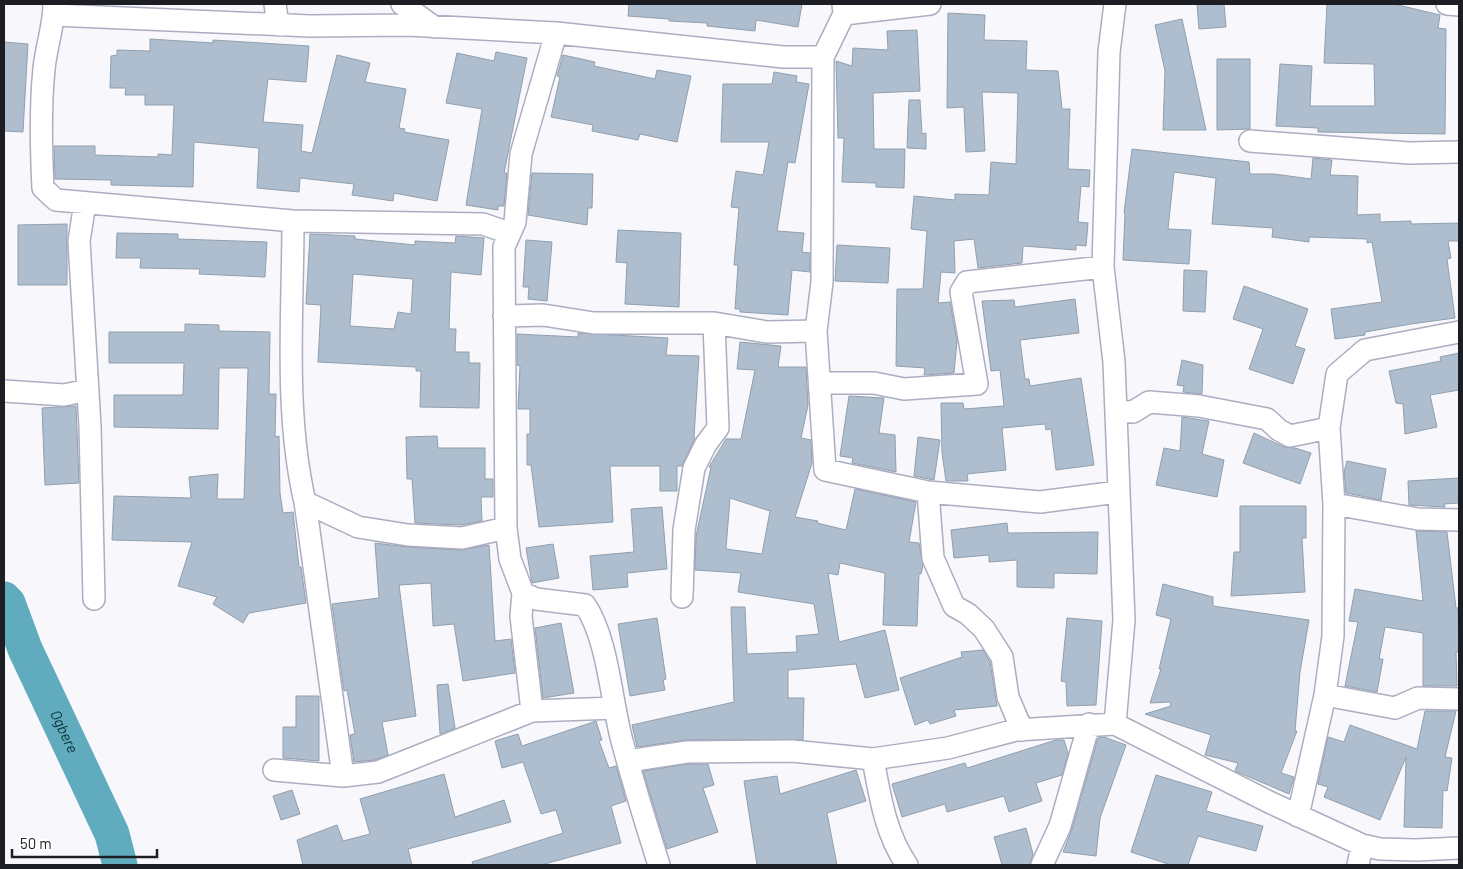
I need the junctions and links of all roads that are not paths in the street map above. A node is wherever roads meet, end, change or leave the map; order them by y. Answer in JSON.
{"nodes":[{"id":1,"x":275,"y":4,"type":"edge"},
{"id":2,"x":402,"y":4,"type":"edge"},
{"id":3,"x":930,"y":4,"type":"edge"},
{"id":4,"x":1115,"y":4,"type":"edge"},
{"id":5,"x":1447,"y":4,"type":"edge"},
{"id":6,"x":1459,"y":5,"type":"edge"},
{"id":7,"x":54,"y":9,"type":"edge"},
{"id":8,"x":844,"y":9,"type":"edge"},
{"id":9,"x":278,"y":25,"type":"junction"},
{"id":10,"x":435,"y":27,"type":"junction"},
{"id":11,"x":556,"y":33,"type":"junction"},
{"id":12,"x":823,"y":57,"type":"junction"},
{"id":13,"x":1250,"y":141,"type":"dead end"},
{"id":14,"x":1459,"y":152,"type":"edge"},
{"id":15,"x":85,"y":203,"type":"junction"},
{"id":16,"x":293,"y":221,"type":"junction"},
{"id":17,"x":509,"y":233,"type":"junction"},
{"id":18,"x":1102,"y":267,"type":"junction"},
{"id":19,"x":504,"y":316,"type":"junction"},
{"id":20,"x":714,"y":323,"type":"junction"},
{"id":21,"x":816,"y":330,"type":"junction"},
{"id":22,"x":1459,"y":332,"type":"edge"},
{"id":23,"x":821,"y":383,"type":"junction"},
{"id":24,"x":88,"y":390,"type":"junction"},
{"id":25,"x":4,"y":391,"type":"edge"},
{"id":26,"x":1116,"y":411,"type":"junction"},
{"id":27,"x":1329,"y":428,"type":"junction"},
{"id":28,"x":928,"y":492,"type":"junction"},
{"id":29,"x":1118,"y":492,"type":"junction"},
{"id":30,"x":305,"y":502,"type":"junction"},
{"id":31,"x":1334,"y":504,"type":"junction"},
{"id":32,"x":1459,"y":520,"type":"edge"},
{"id":33,"x":506,"y":528,"type":"junction"},
{"id":34,"x":523,"y":593,"type":"junction"},
{"id":35,"x":682,"y":597,"type":"dead end"},
{"id":36,"x":94,"y":599,"type":"dead end"},
{"id":37,"x":1325,"y":695,"type":"junction"},
{"id":38,"x":1459,"y":698,"type":"edge"},
{"id":39,"x":615,"y":708,"type":"junction"},
{"id":40,"x":532,"y":711,"type":"junction"},
{"id":41,"x":1089,"y":724,"type":"junction"},
{"id":42,"x":1115,"y":724,"type":"junction"},
{"id":43,"x":1022,"y":730,"type":"junction"},
{"id":44,"x":873,"y":759,"type":"junction"},
{"id":45,"x":628,"y":761,"type":"junction"},
{"id":46,"x":274,"y":770,"type":"dead end"},
{"id":47,"x":343,"y":776,"type":"junction"},
{"id":48,"x":1298,"y":816,"type":"junction"},
{"id":49,"x":1459,"y":848,"type":"edge"},
{"id":50,"x":1360,"y":855,"type":"edge"},
{"id":51,"x":652,"y":863,"type":"edge"},
{"id":52,"x":907,"y":865,"type":"edge"},
{"id":53,"x":1042,"y":865,"type":"edge"}],
"edges":[{"from":1,"to":9,"type":"street"},
{"from":2,"to":10,"type":"street"},
{"from":3,"to":8,"type":"street"},
{"from":4,"to":18,"type":"street"},
{"from":5,"to":6,"type":"street"},
{"from":7,"to":9,"type":"street"},
{"from":7,"to":15,"type":"street"},
{"from":8,"to":12,"type":"street"},
{"from":9,"to":10,"type":"street"},
{"from":10,"to":11,"type":"street"},
{"from":11,"to":12,"type":"street"},
{"from":11,"to":17,"type":"street"},
{"from":12,"to":21,"type":"street"},
{"from":13,"to":14,"type":"street"},
{"from":15,"to":16,"type":"street"},
{"from":15,"to":24,"type":"street"},
{"from":16,"to":17,"type":"street"},
{"from":16,"to":30,"type":"street"},
{"from":17,"to":19,"type":"street"},
{"from":18,"to":23,"type":"street"},
{"from":18,"to":26,"type":"street"},
{"from":19,"to":20,"type":"street"},
{"from":19,"to":33,"type":"street"},
{"from":20,"to":21,"type":"street"},
{"from":20,"to":35,"type":"street"},
{"from":21,"to":23,"type":"street"},
{"from":22,"to":27,"type":"street"},
{"from":23,"to":28,"type":"street"},
{"from":24,"to":25,"type":"street"},
{"from":24,"to":36,"type":"street"},
{"from":26,"to":27,"type":"street"},
{"from":26,"to":29,"type":"street"},
{"from":27,"to":31,"type":"street"},
{"from":28,"to":29,"type":"street"},
{"from":28,"to":43,"type":"street"},
{"from":29,"to":42,"type":"street"},
{"from":30,"to":33,"type":"street"},
{"from":30,"to":47,"type":"street"},
{"from":31,"to":32,"type":"street"},
{"from":31,"to":37,"type":"street"},
{"from":33,"to":34,"type":"street"},
{"from":34,"to":39,"type":"street"},
{"from":34,"to":40,"type":"street"},
{"from":37,"to":38,"type":"street"},
{"from":37,"to":48,"type":"street"},
{"from":39,"to":40,"type":"street"},
{"from":39,"to":45,"type":"street"},
{"from":40,"to":47,"type":"street"},
{"from":41,"to":42,"type":"street"},
{"from":41,"to":43,"type":"street"},
{"from":41,"to":53,"type":"street"},
{"from":42,"to":48,"type":"street"},
{"from":43,"to":44,"type":"street"},
{"from":44,"to":45,"type":"street"},
{"from":44,"to":52,"type":"street"},
{"from":45,"to":51,"type":"street"},
{"from":46,"to":47,"type":"street"},
{"from":48,"to":50,"type":"street"},
{"from":49,"to":50,"type":"street"}]}
